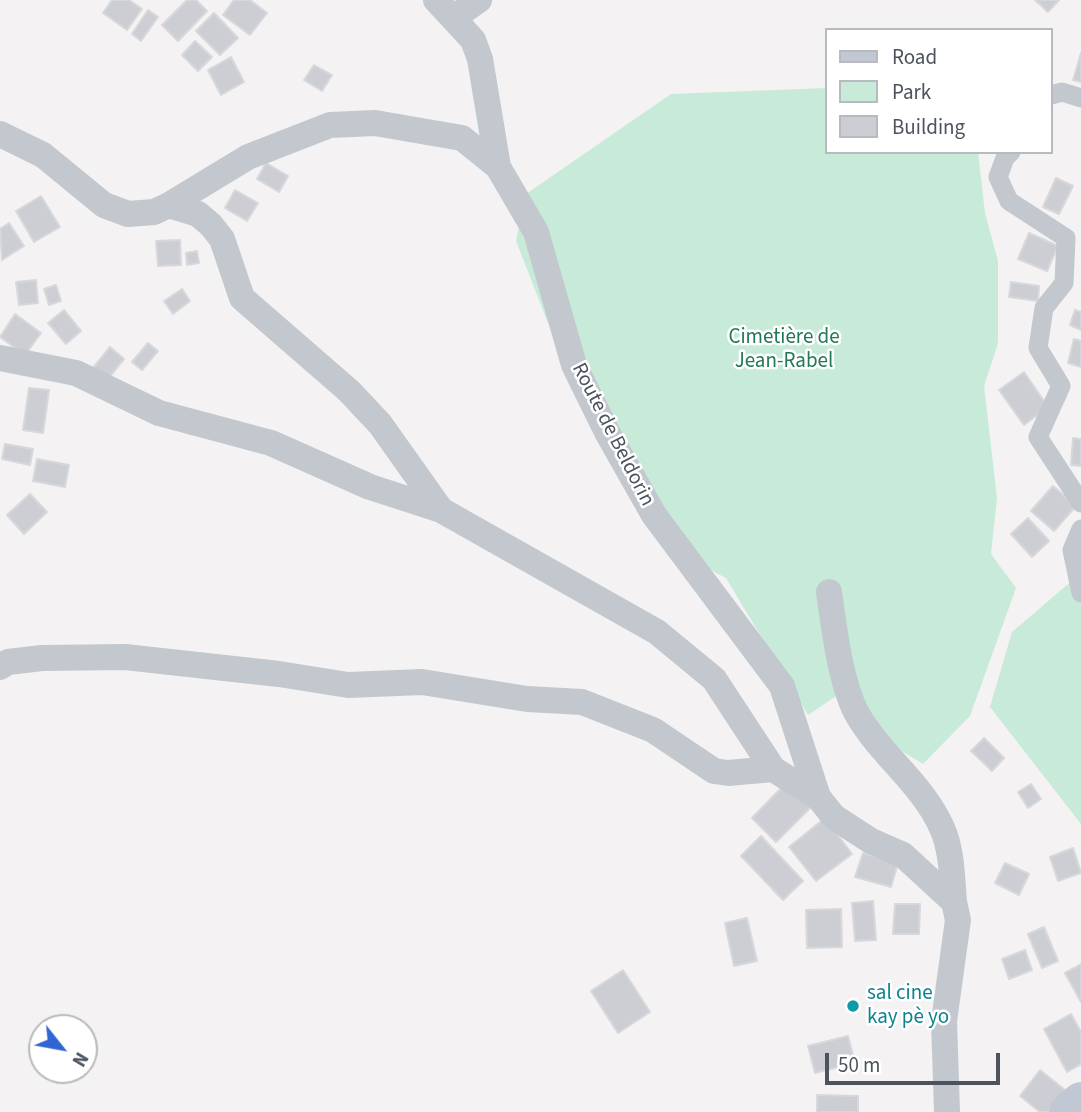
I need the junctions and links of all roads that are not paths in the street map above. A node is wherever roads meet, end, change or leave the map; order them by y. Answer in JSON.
{"nodes":[{"id":1,"x":479,"y":0,"type":"edge"},
{"id":2,"x":445,"y":9,"type":"edge"},
{"id":3,"x":1053,"y":94,"type":"edge"},
{"id":4,"x":1081,"y":98,"type":"edge"},
{"id":5,"x":0,"y":134,"type":"edge"},
{"id":6,"x":1010,"y":154,"type":"edge"},
{"id":7,"x":498,"y":167,"type":"junction"},
{"id":8,"x":169,"y":205,"type":"junction"},
{"id":9,"x":0,"y":358,"type":"edge"},
{"id":10,"x":1081,"y":503,"type":"edge"},
{"id":11,"x":441,"y":510,"type":"junction"},
{"id":12,"x":1081,"y":529,"type":"edge"},
{"id":13,"x":829,"y":592,"type":"dead end"},
{"id":14,"x":1081,"y":593,"type":"edge"},
{"id":15,"x":3,"y":664,"type":"edge"},
{"id":16,"x":773,"y":769,"type":"junction"},
{"id":17,"x":818,"y":797,"type":"junction"},
{"id":18,"x":954,"y":902,"type":"junction"},
{"id":19,"x":1081,"y":1101,"type":"edge"},
{"id":20,"x":947,"y":1112,"type":"edge"},
{"id":21,"x":1068,"y":1112,"type":"edge"}],
"edges":[{"from":1,"to":2,"type":"street"},
{"from":2,"to":7,"type":"street"},
{"from":3,"to":4,"type":"street"},
{"from":5,"to":8,"type":"street","name":"Route de Beldorin"},
{"from":6,"to":10,"type":"street"},
{"from":7,"to":8,"type":"street","name":"Route de Beldorin"},
{"from":7,"to":17,"type":"street","name":"Route de Beldorin"},
{"from":8,"to":11,"type":"street"},
{"from":9,"to":11,"type":"street"},
{"from":11,"to":16,"type":"street"},
{"from":12,"to":14,"type":"street"},
{"from":13,"to":18,"type":"street"},
{"from":15,"to":16,"type":"street"},
{"from":16,"to":17,"type":"street"},
{"from":17,"to":18,"type":"street","name":"Route de Beldorin"},
{"from":18,"to":20,"type":"street"},
{"from":19,"to":21,"type":"main road"}]}
